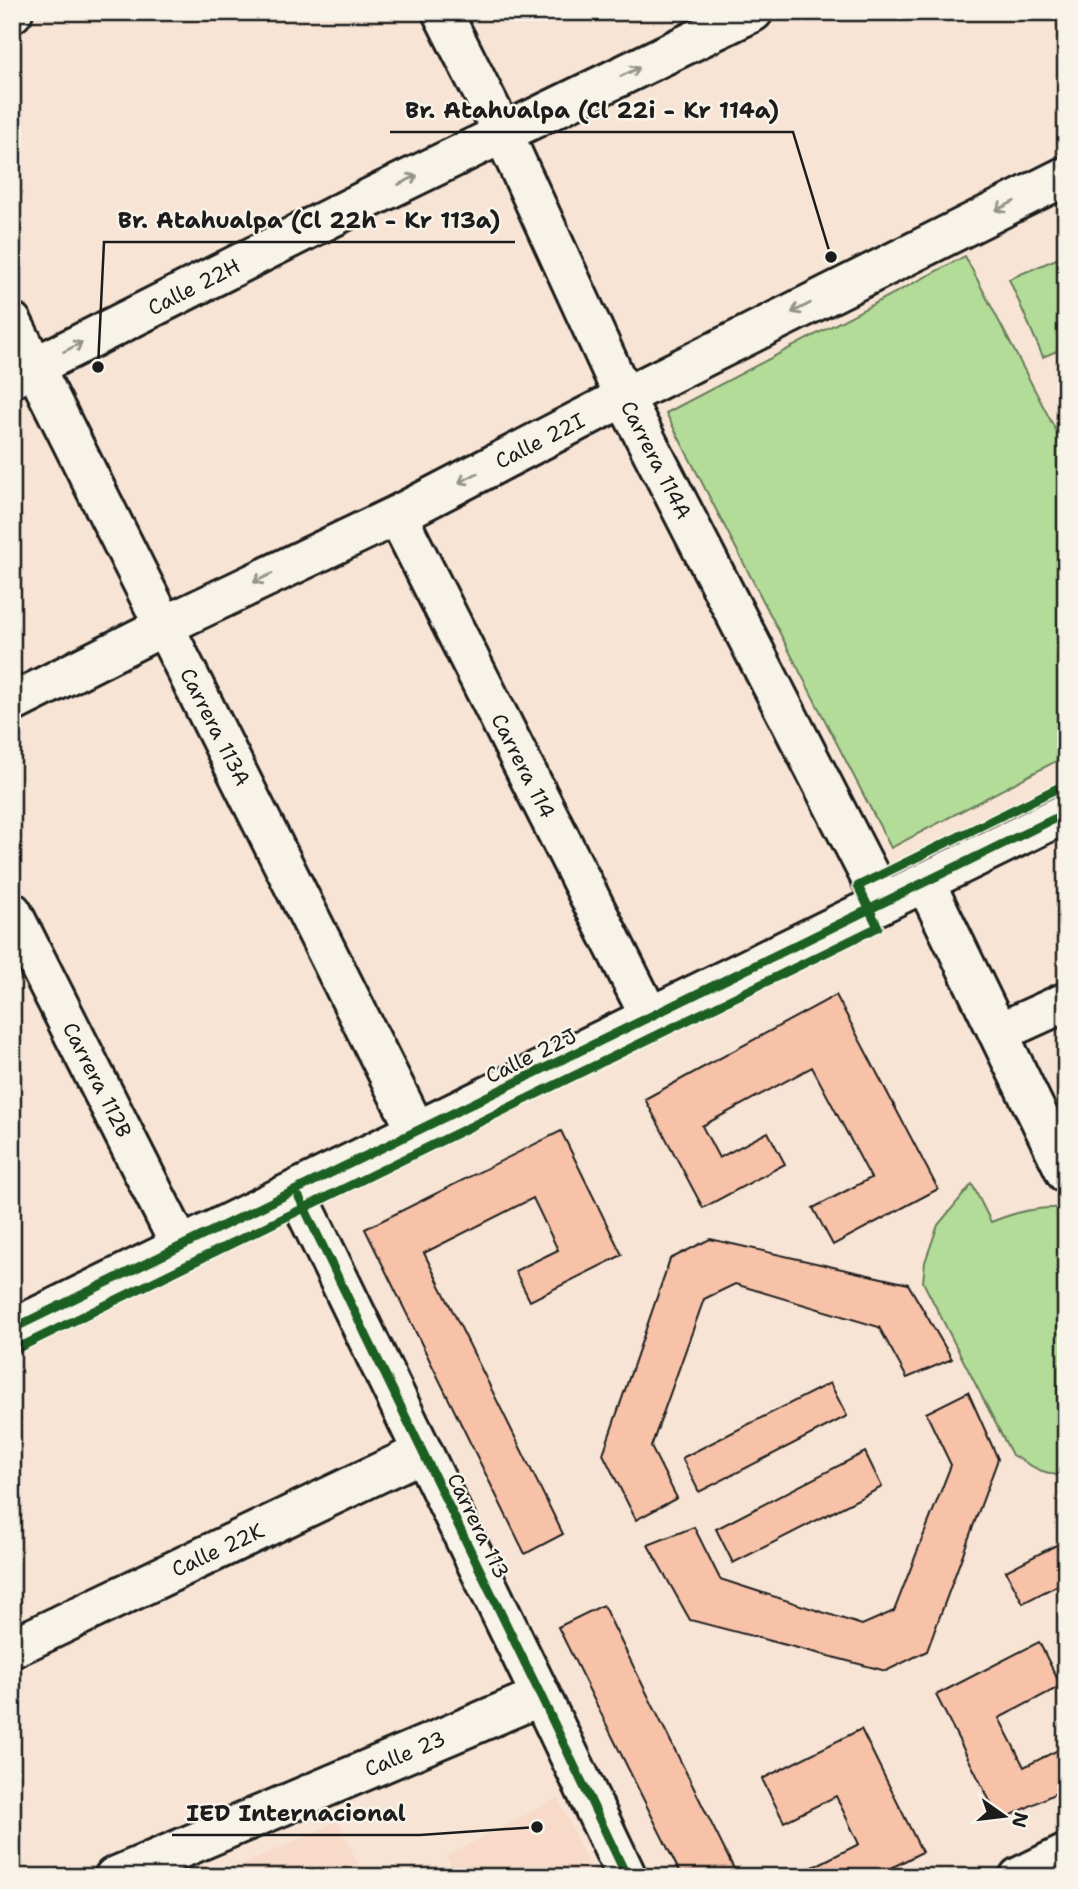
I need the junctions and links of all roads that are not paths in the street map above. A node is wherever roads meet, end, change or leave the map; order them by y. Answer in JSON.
{"nodes":[{"id":1,"x":442,"y":12,"type":"edge"},
{"id":2,"x":753,"y":12,"type":"edge"},
{"id":3,"x":503,"y":133,"type":"junction"},
{"id":4,"x":1066,"y":176,"type":"edge"},
{"id":5,"x":12,"y":322,"type":"edge"},
{"id":6,"x":23,"y":372,"type":"edge"},
{"id":7,"x":624,"y":397,"type":"junction"},
{"id":8,"x":397,"y":514,"type":"junction"},
{"id":9,"x":164,"y":626,"type":"junction"},
{"id":10,"x":12,"y":703,"type":"edge"},
{"id":11,"x":1066,"y":813,"type":"edge"},
{"id":12,"x":925,"y":882,"type":"junction"},
{"id":13,"x":883,"y":902,"type":"junction"},
{"id":14,"x":12,"y":912,"type":"edge"},
{"id":15,"x":1066,"y":1002,"type":"edge"},
{"id":16,"x":650,"y":1017,"type":"junction"},
{"id":17,"x":998,"y":1033,"type":"junction"},
{"id":18,"x":417,"y":1132,"type":"junction"},
{"id":19,"x":1066,"y":1173,"type":"edge"},
{"id":20,"x":296,"y":1191,"type":"junction"},
{"id":21,"x":181,"y":1247,"type":"junction"},
{"id":22,"x":12,"y":1329,"type":"edge"},
{"id":23,"x":423,"y":1452,"type":"junction"},
{"id":24,"x":12,"y":1648,"type":"edge"},
{"id":25,"x":541,"y":1696,"type":"junction"},
{"id":26,"x":1066,"y":1854,"type":"edge"},
{"id":27,"x":114,"y":1877,"type":"edge"},
{"id":28,"x":627,"y":1877,"type":"edge"},
{"id":29,"x":1019,"y":1877,"type":"edge"}],
"edges":[{"from":1,"to":3,"type":"street","name":"Carrera 114A"},
{"from":3,"to":2,"type":"street","name":"Calle 22H","one_way":true},
{"from":6,"to":3,"type":"street","name":"Calle 22H","one_way":true},
{"from":3,"to":7,"type":"street","name":"Carrera 114A"},
{"from":4,"to":7,"type":"street","name":"Calle 22I","one_way":true},
{"from":5,"to":6,"type":"street","name":"Carrera 113A"},
{"from":6,"to":9,"type":"street","name":"Carrera 113A"},
{"from":7,"to":8,"type":"street","name":"Calle 22I","one_way":true},
{"from":7,"to":13,"type":"street","name":"Carrera 114A"},
{"from":8,"to":9,"type":"street","name":"Calle 22I","one_way":true},
{"from":8,"to":16,"type":"street","name":"Carrera 114"},
{"from":9,"to":10,"type":"street","name":"Calle 22I"},
{"from":9,"to":18,"type":"street","name":"Carrera 113A"},
{"from":11,"to":12,"type":"street","name":"Calle 22J"},
{"from":12,"to":13,"type":"street","name":"Calle 22J"},
{"from":12,"to":17,"type":"street"},
{"from":13,"to":16,"type":"street","name":"Calle 22J"},
{"from":14,"to":21,"type":"street","name":"Carrera 112B"},
{"from":15,"to":17,"type":"street"},
{"from":16,"to":18,"type":"street","name":"Calle 22J"},
{"from":17,"to":19,"type":"street"},
{"from":18,"to":20,"type":"street","name":"Calle 22J"},
{"from":20,"to":21,"type":"street","name":"Calle 22J"},
{"from":20,"to":23,"type":"street","name":"Carrera 113"},
{"from":21,"to":22,"type":"street","name":"Calle 22J"},
{"from":23,"to":24,"type":"street","name":"Calle 22K"},
{"from":23,"to":25,"type":"street","name":"Carrera 113"},
{"from":25,"to":27,"type":"street","name":"Calle 23"},
{"from":25,"to":28,"type":"street","name":"Carrera 113"},
{"from":26,"to":29,"type":"street"}]}
